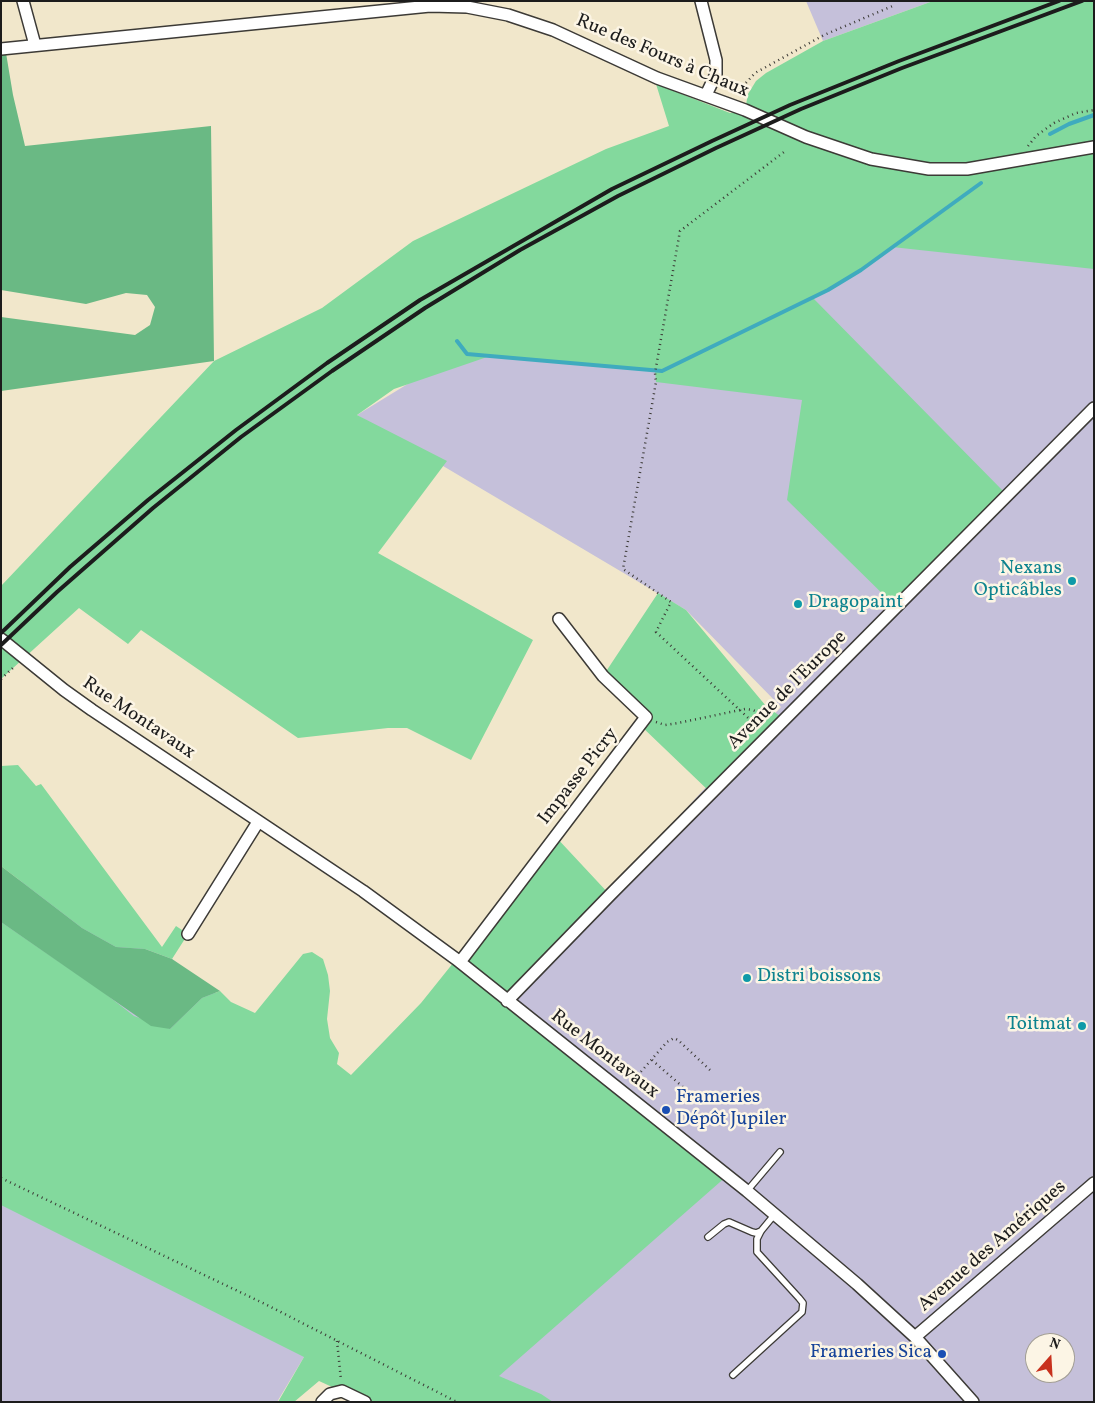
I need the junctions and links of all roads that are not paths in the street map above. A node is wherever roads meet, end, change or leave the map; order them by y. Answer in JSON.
{"nodes":[{"id":1,"x":23,"y":1,"type":"edge"},
{"id":2,"x":702,"y":1,"type":"edge"},
{"id":3,"x":35,"y":45,"type":"junction"},
{"id":4,"x":1,"y":48,"type":"edge"},
{"id":5,"x":706,"y":95,"type":"junction"},
{"id":6,"x":1094,"y":147,"type":"edge"},
{"id":7,"x":1094,"y":408,"type":"edge"},
{"id":8,"x":559,"y":619,"type":"dead end"},
{"id":9,"x":1,"y":639,"type":"edge"},
{"id":10,"x":258,"y":822,"type":"junction"},
{"id":11,"x":188,"y":934,"type":"dead end"},
{"id":12,"x":460,"y":962,"type":"junction"},
{"id":13,"x":507,"y":1001,"type":"junction"},
{"id":14,"x":780,"y":1152,"type":"dead end"},
{"id":15,"x":1094,"y":1183,"type":"edge"},
{"id":16,"x":747,"y":1191,"type":"junction"},
{"id":17,"x":775,"y":1214,"type":"junction"},
{"id":18,"x":761,"y":1230,"type":"junction"},
{"id":19,"x":708,"y":1237,"type":"dead end"},
{"id":20,"x":915,"y":1337,"type":"junction"},
{"id":21,"x":733,"y":1375,"type":"dead end"},
{"id":22,"x":322,"y":1402,"type":"edge"},
{"id":23,"x":365,"y":1402,"type":"edge"},
{"id":24,"x":973,"y":1402,"type":"edge"}],
"edges":[{"from":1,"to":3,"type":"street"},
{"from":2,"to":5,"type":"street"},
{"from":3,"to":4,"type":"street","name":"Rue des Fours à Chaux"},
{"from":3,"to":5,"type":"street","name":"Rue des Fours à Chaux"},
{"from":5,"to":6,"type":"street","name":"Rue des Fours à Chaux"},
{"from":7,"to":13,"type":"street","name":"Avenue de l'Europe"},
{"from":8,"to":12,"type":"street","name":"Impasse Picry"},
{"from":9,"to":10,"type":"street","name":"Rue Montavaux"},
{"from":10,"to":11,"type":"street"},
{"from":10,"to":12,"type":"street","name":"Rue Montavaux"},
{"from":12,"to":13,"type":"street","name":"Rue Montavaux"},
{"from":13,"to":16,"type":"street","name":"Rue Montavaux"},
{"from":14,"to":16,"type":"lane"},
{"from":15,"to":20,"type":"street","name":"Avenue des Amériques"},
{"from":16,"to":17,"type":"street","name":"Rue Montavaux"},
{"from":17,"to":18,"type":"lane"},
{"from":17,"to":20,"type":"street","name":"Rue Montavaux"},
{"from":18,"to":19,"type":"lane"},
{"from":18,"to":21,"type":"lane"},
{"from":20,"to":24,"type":"street","name":"Rue Montavaux"},
{"from":22,"to":23,"type":"street"}]}
